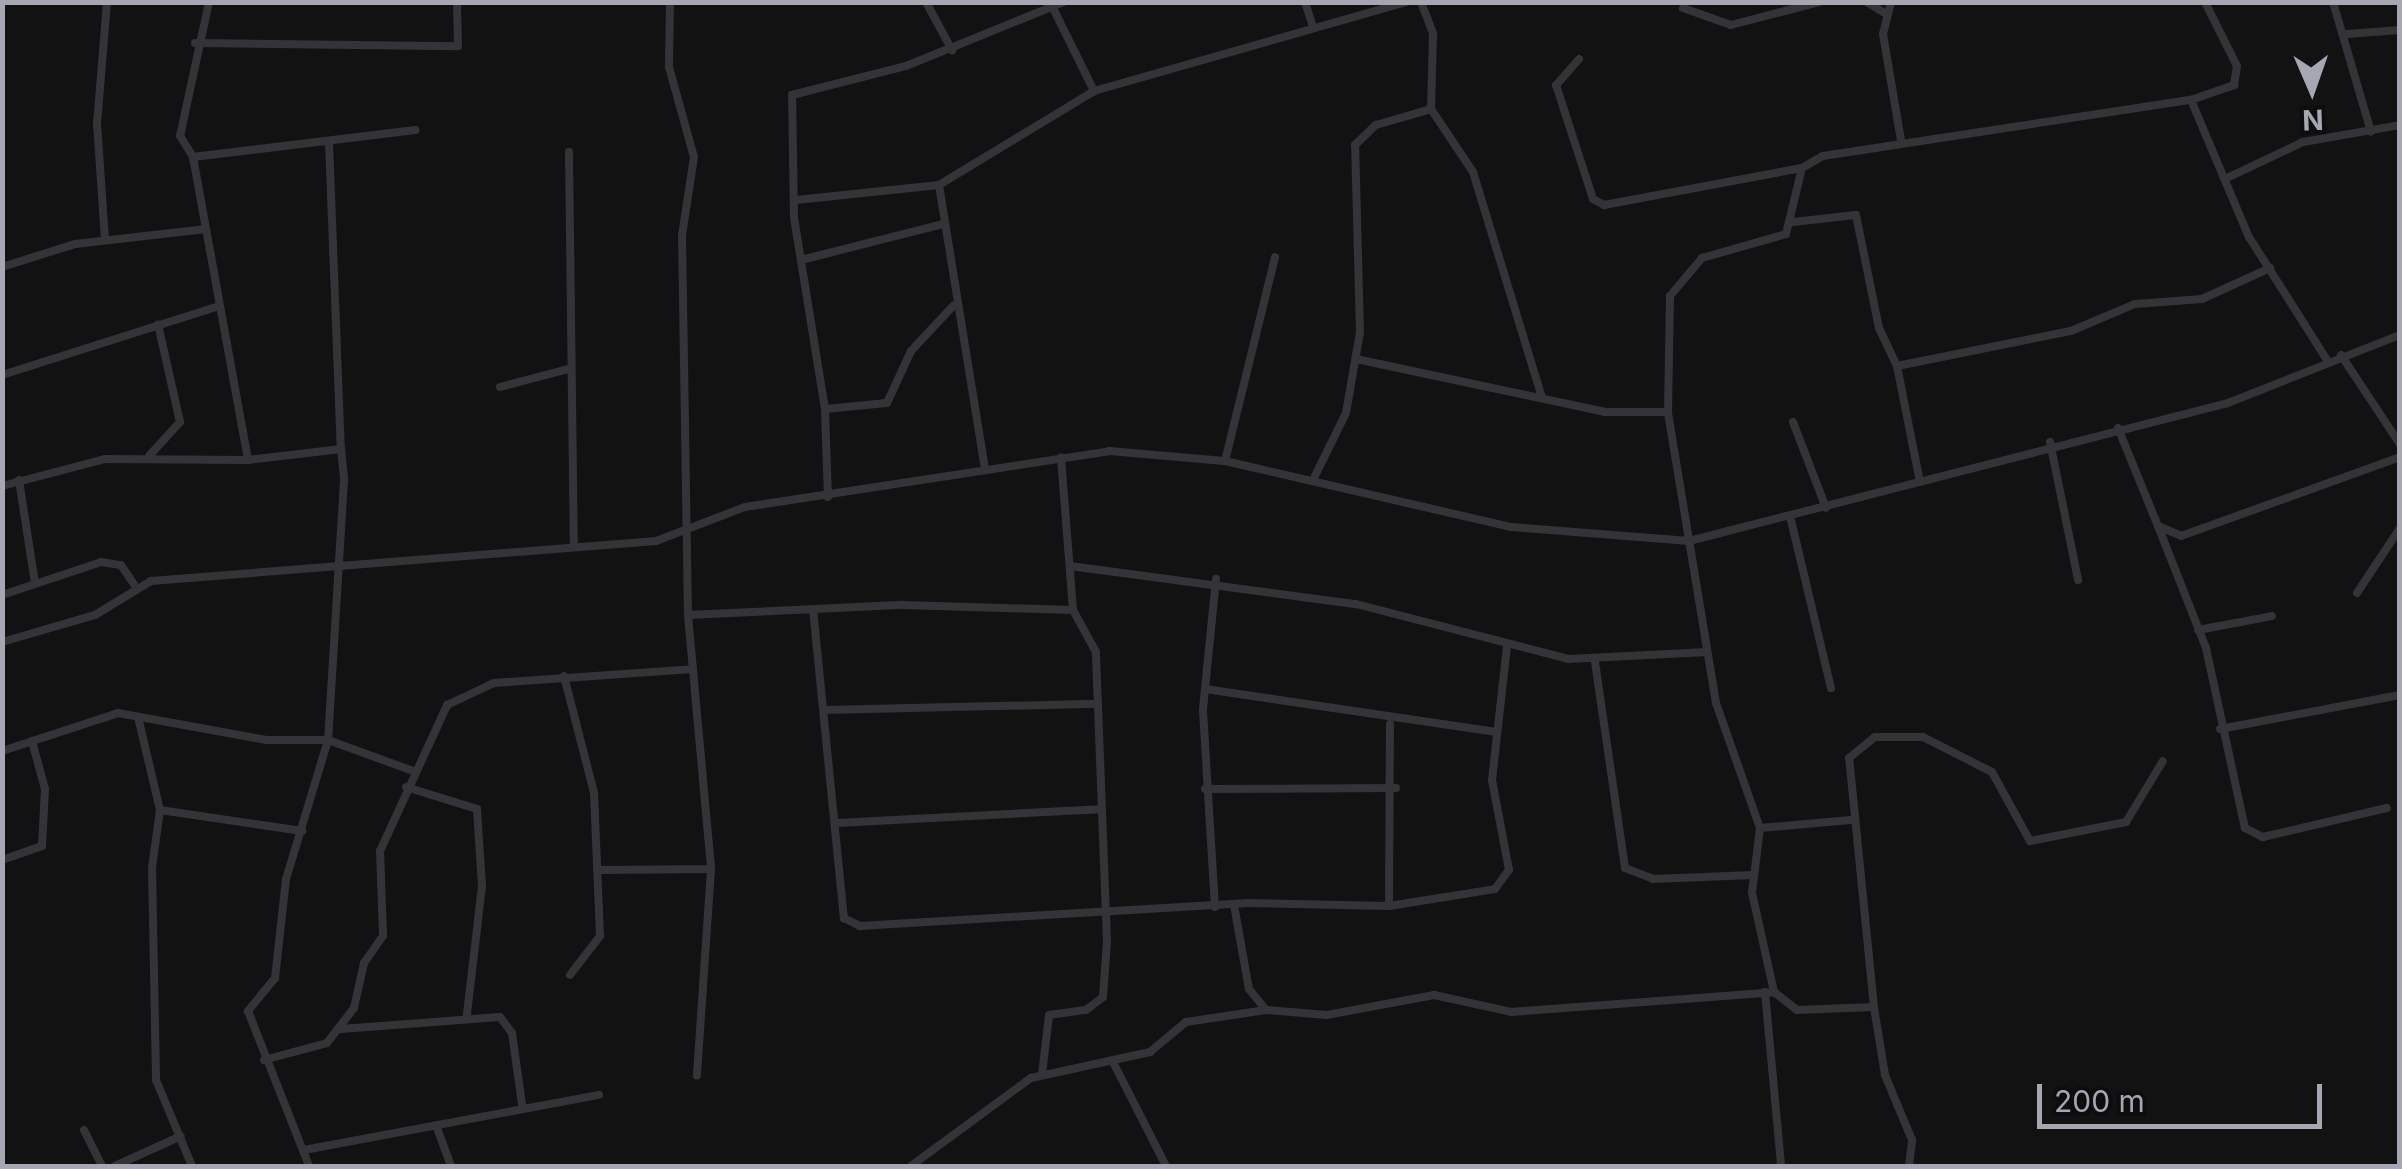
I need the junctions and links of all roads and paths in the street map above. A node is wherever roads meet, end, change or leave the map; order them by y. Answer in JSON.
{"nodes":[{"id":1,"x":106,"y":2,"type":"edge"},
{"id":2,"x":209,"y":2,"type":"edge"},
{"id":3,"x":457,"y":2,"type":"edge"},
{"id":4,"x":670,"y":2,"type":"edge"},
{"id":5,"x":926,"y":2,"type":"edge"},
{"id":6,"x":1064,"y":2,"type":"edge"},
{"id":7,"x":1305,"y":2,"type":"edge"},
{"id":8,"x":1406,"y":2,"type":"edge"},
{"id":9,"x":1422,"y":2,"type":"edge"},
{"id":10,"x":1819,"y":2,"type":"edge"},
{"id":11,"x":1867,"y":2,"type":"edge"},
{"id":12,"x":1890,"y":2,"type":"edge"},
{"id":13,"x":2205,"y":2,"type":"edge"},
{"id":14,"x":2333,"y":2,"type":"edge"},
{"id":15,"x":1053,"y":8,"type":"junction"},
{"id":16,"x":1683,"y":8,"type":"dead end"},
{"id":17,"x":1886,"y":14,"type":"junction"},
{"id":18,"x":1312,"y":24,"type":"junction"},
{"id":19,"x":2400,"y":30,"type":"edge"},
{"id":20,"x":2347,"y":34,"type":"junction"},
{"id":21,"x":196,"y":43,"type":"junction"},
{"id":22,"x":952,"y":50,"type":"junction"},
{"id":23,"x":1579,"y":59,"type":"dead end"},
{"id":24,"x":1094,"y":92,"type":"junction"},
{"id":25,"x":2191,"y":100,"type":"junction"},
{"id":26,"x":1432,"y":109,"type":"junction"},
{"id":27,"x":2400,"y":125,"type":"edge"},
{"id":28,"x":414,"y":130,"type":"dead end"},
{"id":29,"x":2371,"y":132,"type":"junction"},
{"id":30,"x":1901,"y":140,"type":"junction"},
{"id":31,"x":329,"y":142,"type":"junction"},
{"id":32,"x":569,"y":152,"type":"dead end"},
{"id":33,"x":193,"y":157,"type":"junction"},
{"id":34,"x":1802,"y":168,"type":"junction"},
{"id":35,"x":2229,"y":177,"type":"junction"},
{"id":36,"x":938,"y":185,"type":"junction"},
{"id":37,"x":796,"y":200,"type":"junction"},
{"id":38,"x":1794,"y":222,"type":"junction"},
{"id":39,"x":943,"y":224,"type":"junction"},
{"id":40,"x":206,"y":229,"type":"junction"},
{"id":41,"x":105,"y":240,"type":"junction"},
{"id":42,"x":1275,"y":257,"type":"dead end"},
{"id":43,"x":804,"y":259,"type":"junction"},
{"id":44,"x":2,"y":267,"type":"edge"},
{"id":45,"x":2270,"y":268,"type":"junction"},
{"id":46,"x":219,"y":306,"type":"junction"},
{"id":47,"x":953,"y":306,"type":"junction"},
{"id":48,"x":158,"y":324,"type":"junction"},
{"id":49,"x":2400,"y":334,"type":"edge"},
{"id":50,"x":2341,"y":355,"type":"junction"},
{"id":51,"x":1356,"y":360,"type":"junction"},
{"id":52,"x":2327,"y":360,"type":"junction"},
{"id":53,"x":1897,"y":366,"type":"junction"},
{"id":54,"x":572,"y":368,"type":"junction"},
{"id":55,"x":2,"y":375,"type":"edge"},
{"id":56,"x":500,"y":387,"type":"dead end"},
{"id":57,"x":1542,"y":398,"type":"junction"},
{"id":58,"x":825,"y":409,"type":"junction"},
{"id":59,"x":1668,"y":412,"type":"junction"},
{"id":60,"x":1793,"y":422,"type":"dead end"},
{"id":61,"x":2118,"y":428,"type":"junction"},
{"id":62,"x":2050,"y":442,"type":"junction"},
{"id":63,"x":2400,"y":444,"type":"edge"},
{"id":64,"x":341,"y":449,"type":"junction"},
{"id":65,"x":149,"y":456,"type":"junction"},
{"id":66,"x":2400,"y":457,"type":"edge"},
{"id":67,"x":1061,"y":458,"type":"junction"},
{"id":68,"x":248,"y":460,"type":"junction"},
{"id":69,"x":1225,"y":461,"type":"junction"},
{"id":70,"x":985,"y":469,"type":"junction"},
{"id":71,"x":19,"y":480,"type":"junction"},
{"id":72,"x":1313,"y":480,"type":"junction"},
{"id":73,"x":1920,"y":482,"type":"junction"},
{"id":74,"x":2,"y":486,"type":"edge"},
{"id":75,"x":828,"y":496,"type":"junction"},
{"id":76,"x":1826,"y":508,"type":"junction"},
{"id":77,"x":1790,"y":516,"type":"junction"},
{"id":78,"x":2158,"y":526,"type":"junction"},
{"id":79,"x":2400,"y":528,"type":"edge"},
{"id":80,"x":687,"y":533,"type":"junction"},
{"id":81,"x":1689,"y":541,"type":"junction"},
{"id":82,"x":574,"y":545,"type":"junction"},
{"id":83,"x":1070,"y":566,"type":"junction"},
{"id":84,"x":345,"y":568,"type":"junction"},
{"id":85,"x":1216,"y":578,"type":"junction"},
{"id":86,"x":2078,"y":580,"type":"dead end"},
{"id":87,"x":34,"y":583,"type":"junction"},
{"id":88,"x":136,"y":587,"type":"junction"},
{"id":89,"x":2357,"y":593,"type":"dead end"},
{"id":90,"x":2,"y":595,"type":"edge"},
{"id":91,"x":814,"y":609,"type":"junction"},
{"id":92,"x":1073,"y":610,"type":"junction"},
{"id":93,"x":688,"y":615,"type":"junction"},
{"id":94,"x":2272,"y":616,"type":"dead end"},
{"id":95,"x":2198,"y":630,"type":"junction"},
{"id":96,"x":2,"y":642,"type":"edge"},
{"id":97,"x":1507,"y":646,"type":"junction"},
{"id":98,"x":1708,"y":652,"type":"junction"},
{"id":99,"x":1595,"y":662,"type":"junction"},
{"id":100,"x":692,"y":669,"type":"junction"},
{"id":101,"x":564,"y":676,"type":"junction"},
{"id":102,"x":1831,"y":688,"type":"dead end"},
{"id":103,"x":1205,"y":689,"type":"junction"},
{"id":104,"x":2400,"y":695,"type":"edge"},
{"id":105,"x":1098,"y":704,"type":"junction"},
{"id":106,"x":824,"y":710,"type":"junction"},
{"id":107,"x":138,"y":717,"type":"junction"},
{"id":108,"x":1390,"y":724,"type":"junction"},
{"id":109,"x":2220,"y":729,"type":"junction"},
{"id":110,"x":1495,"y":732,"type":"junction"},
{"id":111,"x":328,"y":740,"type":"junction"},
{"id":112,"x":32,"y":741,"type":"junction"},
{"id":113,"x":2,"y":751,"type":"edge"},
{"id":114,"x":2163,"y":761,"type":"dead end"},
{"id":115,"x":413,"y":771,"type":"junction"},
{"id":116,"x":406,"y":788,"type":"junction"},
{"id":117,"x":1396,"y":788,"type":"junction"},
{"id":118,"x":1206,"y":789,"type":"junction"},
{"id":119,"x":2386,"y":808,"type":"dead end"},
{"id":120,"x":1101,"y":809,"type":"junction"},
{"id":121,"x":160,"y":810,"type":"junction"},
{"id":122,"x":1851,"y":820,"type":"junction"},
{"id":123,"x":837,"y":823,"type":"junction"},
{"id":124,"x":1760,"y":828,"type":"junction"},
{"id":125,"x":302,"y":831,"type":"junction"},
{"id":126,"x":2,"y":860,"type":"edge"},
{"id":127,"x":711,"y":869,"type":"junction"},
{"id":128,"x":598,"y":870,"type":"junction"},
{"id":129,"x":1753,"y":874,"type":"junction"},
{"id":130,"x":1234,"y":905,"type":"junction"},
{"id":131,"x":1389,"y":906,"type":"junction"},
{"id":132,"x":1215,"y":907,"type":"junction"},
{"id":133,"x":1108,"y":914,"type":"junction"},
{"id":134,"x":570,"y":975,"type":"dead end"},
{"id":135,"x":1770,"y":992,"type":"junction"},
{"id":136,"x":1874,"y":1006,"type":"junction"},
{"id":137,"x":1266,"y":1010,"type":"junction"},
{"id":138,"x":466,"y":1014,"type":"junction"},
{"id":139,"x":342,"y":1029,"type":"junction"},
{"id":140,"x":264,"y":1060,"type":"junction"},
{"id":141,"x":1112,"y":1060,"type":"junction"},
{"id":142,"x":1042,"y":1074,"type":"junction"},
{"id":143,"x":697,"y":1076,"type":"dead end"},
{"id":144,"x":599,"y":1096,"type":"dead end"},
{"id":145,"x":522,"y":1104,"type":"junction"},
{"id":146,"x":436,"y":1125,"type":"junction"},
{"id":147,"x":84,"y":1130,"type":"dead end"},
{"id":148,"x":180,"y":1136,"type":"junction"},
{"id":149,"x":304,"y":1150,"type":"junction"},
{"id":150,"x":102,"y":1166,"type":"edge"},
{"id":151,"x":115,"y":1166,"type":"edge"},
{"id":152,"x":192,"y":1166,"type":"edge"},
{"id":153,"x":309,"y":1166,"type":"edge"},
{"id":154,"x":451,"y":1166,"type":"edge"},
{"id":155,"x":912,"y":1166,"type":"edge"},
{"id":156,"x":1166,"y":1166,"type":"edge"},
{"id":157,"x":1782,"y":1166,"type":"edge"},
{"id":158,"x":1908,"y":1166,"type":"edge"}],
"edges":[{"from":1,"to":41,"type":"street"},
{"from":2,"to":21,"type":"street"},
{"from":3,"to":21,"type":"street"},
{"from":4,"to":80,"type":"street"},
{"from":5,"to":22,"type":"street"},
{"from":6,"to":15,"type":"street"},
{"from":7,"to":18,"type":"street"},
{"from":8,"to":18,"type":"street"},
{"from":9,"to":26,"type":"street"},
{"from":10,"to":16,"type":"street"},
{"from":11,"to":17,"type":"street"},
{"from":12,"to":17,"type":"street"},
{"from":13,"to":25,"type":"street"},
{"from":14,"to":20,"type":"street"},
{"from":15,"to":22,"type":"street"},
{"from":15,"to":24,"type":"street"},
{"from":17,"to":30,"type":"street"},
{"from":18,"to":24,"type":"street"},
{"from":19,"to":20,"type":"street"},
{"from":20,"to":29,"type":"street"},
{"from":21,"to":33,"type":"street"},
{"from":22,"to":37,"type":"street"},
{"from":23,"to":34,"type":"street"},
{"from":24,"to":36,"type":"street"},
{"from":25,"to":30,"type":"street"},
{"from":25,"to":35,"type":"street"},
{"from":26,"to":51,"type":"street"},
{"from":26,"to":57,"type":"street"},
{"from":27,"to":29,"type":"street"},
{"from":28,"to":31,"type":"street"},
{"from":29,"to":35,"type":"street"},
{"from":30,"to":34,"type":"street"},
{"from":31,"to":33,"type":"street"},
{"from":31,"to":64,"type":"street"},
{"from":32,"to":54,"type":"street"},
{"from":33,"to":40,"type":"street"},
{"from":34,"to":38,"type":"street"},
{"from":35,"to":45,"type":"street"},
{"from":36,"to":37,"type":"street"},
{"from":36,"to":39,"type":"street"},
{"from":37,"to":43,"type":"street"},
{"from":38,"to":53,"type":"street"},
{"from":38,"to":59,"type":"street"},
{"from":39,"to":43,"type":"street"},
{"from":39,"to":47,"type":"street"},
{"from":40,"to":41,"type":"street"},
{"from":40,"to":46,"type":"street"},
{"from":41,"to":44,"type":"street"},
{"from":42,"to":69,"type":"street"},
{"from":43,"to":58,"type":"street"},
{"from":45,"to":52,"type":"street"},
{"from":45,"to":53,"type":"street"},
{"from":46,"to":48,"type":"street"},
{"from":46,"to":68,"type":"street"},
{"from":47,"to":58,"type":"street"},
{"from":47,"to":70,"type":"street"},
{"from":48,"to":55,"type":"street"},
{"from":48,"to":65,"type":"street"},
{"from":49,"to":50,"type":"street"},
{"from":50,"to":52,"type":"street"},
{"from":50,"to":63,"type":"street"},
{"from":51,"to":57,"type":"street"},
{"from":51,"to":72,"type":"street"},
{"from":52,"to":61,"type":"street"},
{"from":53,"to":73,"type":"street"},
{"from":54,"to":56,"type":"street"},
{"from":54,"to":82,"type":"street"},
{"from":57,"to":59,"type":"street"},
{"from":58,"to":75,"type":"street"},
{"from":59,"to":81,"type":"street"},
{"from":60,"to":76,"type":"street"},
{"from":61,"to":62,"type":"street"},
{"from":61,"to":78,"type":"street"},
{"from":62,"to":73,"type":"street"},
{"from":62,"to":86,"type":"street"},
{"from":64,"to":68,"type":"street"},
{"from":64,"to":84,"type":"street"},
{"from":65,"to":68,"type":"street"},
{"from":65,"to":71,"type":"street"},
{"from":66,"to":78,"type":"street"},
{"from":67,"to":69,"type":"street"},
{"from":67,"to":70,"type":"street"},
{"from":67,"to":83,"type":"street"},
{"from":69,"to":72,"type":"street"},
{"from":70,"to":75,"type":"street"},
{"from":71,"to":74,"type":"street"},
{"from":71,"to":87,"type":"street"},
{"from":72,"to":81,"type":"street"},
{"from":73,"to":76,"type":"street"},
{"from":75,"to":80,"type":"street"},
{"from":76,"to":77,"type":"street"},
{"from":77,"to":81,"type":"street"},
{"from":77,"to":102,"type":"street"},
{"from":78,"to":95,"type":"street"},
{"from":79,"to":89,"type":"street"},
{"from":80,"to":82,"type":"street"},
{"from":80,"to":93,"type":"street"},
{"from":81,"to":98,"type":"street"},
{"from":82,"to":84,"type":"street"},
{"from":83,"to":85,"type":"street"},
{"from":83,"to":92,"type":"street"},
{"from":84,"to":88,"type":"street"},
{"from":84,"to":111,"type":"street"},
{"from":85,"to":97,"type":"street"},
{"from":85,"to":103,"type":"street"},
{"from":87,"to":88,"type":"street"},
{"from":87,"to":90,"type":"street"},
{"from":88,"to":96,"type":"street"},
{"from":91,"to":92,"type":"street"},
{"from":91,"to":93,"type":"street"},
{"from":91,"to":106,"type":"street"},
{"from":92,"to":105,"type":"street"},
{"from":93,"to":100,"type":"street"},
{"from":94,"to":95,"type":"street"},
{"from":95,"to":109,"type":"street"},
{"from":97,"to":99,"type":"street"},
{"from":97,"to":110,"type":"street"},
{"from":98,"to":99,"type":"street"},
{"from":98,"to":124,"type":"street"},
{"from":99,"to":129,"type":"street"},
{"from":100,"to":101,"type":"street"},
{"from":100,"to":127,"type":"street"},
{"from":101,"to":115,"type":"street"},
{"from":101,"to":128,"type":"street"},
{"from":103,"to":108,"type":"street"},
{"from":103,"to":118,"type":"street"},
{"from":104,"to":109,"type":"street"},
{"from":105,"to":106,"type":"street"},
{"from":105,"to":120,"type":"street"},
{"from":106,"to":123,"type":"street"},
{"from":107,"to":111,"type":"street"},
{"from":107,"to":112,"type":"street"},
{"from":107,"to":121,"type":"street"},
{"from":108,"to":110,"type":"street"},
{"from":108,"to":117,"type":"street"},
{"from":109,"to":119,"type":"street"},
{"from":110,"to":131,"type":"street"},
{"from":111,"to":115,"type":"street"},
{"from":111,"to":125,"type":"street"},
{"from":112,"to":113,"type":"street"},
{"from":112,"to":126,"type":"street"},
{"from":114,"to":122,"type":"street"},
{"from":115,"to":116,"type":"street"},
{"from":116,"to":138,"type":"street"},
{"from":116,"to":139,"type":"street"},
{"from":117,"to":118,"type":"street"},
{"from":117,"to":131,"type":"street"},
{"from":118,"to":132,"type":"street"},
{"from":120,"to":123,"type":"street"},
{"from":120,"to":133,"type":"street"},
{"from":121,"to":125,"type":"street"},
{"from":121,"to":148,"type":"street"},
{"from":122,"to":124,"type":"street"},
{"from":122,"to":136,"type":"street"},
{"from":123,"to":133,"type":"street"},
{"from":124,"to":129,"type":"street"},
{"from":125,"to":140,"type":"street"},
{"from":127,"to":128,"type":"street"},
{"from":127,"to":143,"type":"street"},
{"from":128,"to":134,"type":"street"},
{"from":129,"to":135,"type":"street"},
{"from":130,"to":131,"type":"street"},
{"from":130,"to":132,"type":"street"},
{"from":130,"to":137,"type":"street"},
{"from":132,"to":133,"type":"street"},
{"from":133,"to":142,"type":"street"},
{"from":135,"to":136,"type":"street"},
{"from":135,"to":137,"type":"street"},
{"from":135,"to":157,"type":"street"},
{"from":136,"to":158,"type":"street"},
{"from":137,"to":141,"type":"street"},
{"from":138,"to":139,"type":"street"},
{"from":138,"to":145,"type":"street"},
{"from":139,"to":140,"type":"street"},
{"from":140,"to":149,"type":"street"},
{"from":141,"to":142,"type":"street"},
{"from":141,"to":156,"type":"street"},
{"from":142,"to":155,"type":"street"},
{"from":144,"to":145,"type":"street"},
{"from":145,"to":146,"type":"street"},
{"from":146,"to":149,"type":"street"},
{"from":146,"to":154,"type":"street"},
{"from":147,"to":150,"type":"street"},
{"from":148,"to":151,"type":"street"},
{"from":148,"to":152,"type":"street"},
{"from":149,"to":153,"type":"street"}]}
